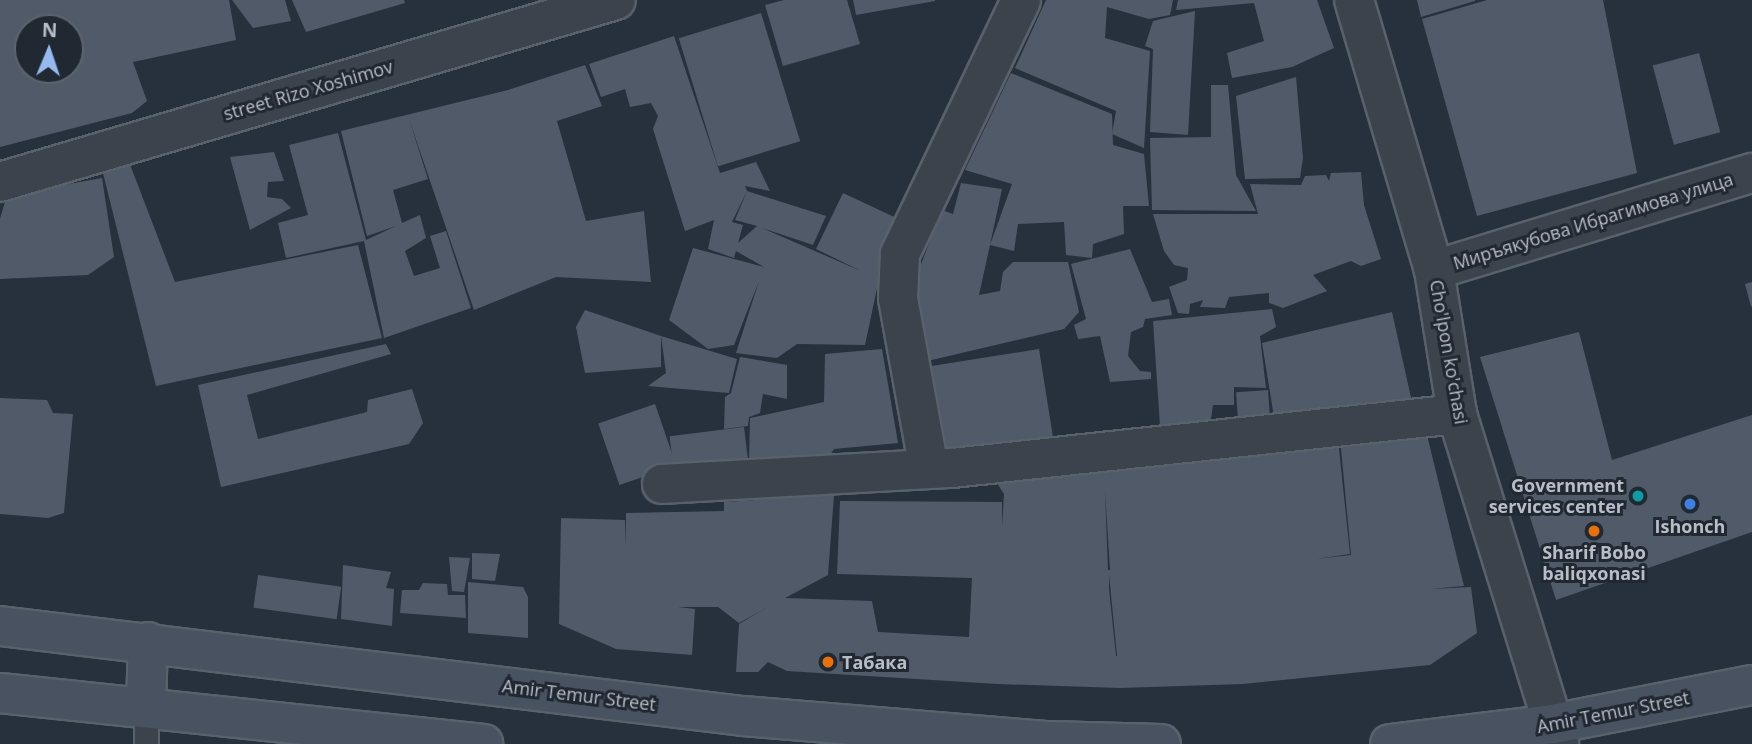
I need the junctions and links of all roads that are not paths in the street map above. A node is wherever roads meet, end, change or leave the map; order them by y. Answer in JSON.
{"nodes":[{"id":1,"x":616,"y":0,"type":"edge"},
{"id":2,"x":1021,"y":0,"type":"edge"},
{"id":3,"x":1354,"y":0,"type":"edge"},
{"id":4,"x":1752,"y":173,"type":"edge"},
{"id":5,"x":0,"y":182,"type":"edge"},
{"id":6,"x":1434,"y":270,"type":"junction"},
{"id":7,"x":1457,"y":414,"type":"junction"},
{"id":8,"x":929,"y":469,"type":"junction"},
{"id":9,"x":662,"y":484,"type":"dead end"},
{"id":10,"x":0,"y":626,"type":"edge"},
{"id":11,"x":148,"y":642,"type":"junction"},
{"id":12,"x":1752,"y":685,"type":"edge"},
{"id":13,"x":0,"y":693,"type":"edge"},
{"id":14,"x":146,"y":706,"type":"junction"},
{"id":15,"x":1556,"y":734,"type":"edge"},
{"id":16,"x":146,"y":744,"type":"edge"},
{"id":17,"x":483,"y":744,"type":"edge"},
{"id":18,"x":1161,"y":744,"type":"edge"},
{"id":19,"x":1390,"y":744,"type":"edge"}],
"edges":[{"from":1,"to":5,"type":"street","name":"street Rizo Xoshimov"},
{"from":2,"to":8,"type":"street"},
{"from":3,"to":6,"type":"street","name":"Cho'lpon ko'chasi"},
{"from":4,"to":6,"type":"street","name":"Миръякубова Ибрагимова улица"},
{"from":6,"to":7,"type":"street","name":"Cho'lpon ko'chasi"},
{"from":7,"to":8,"type":"street"},
{"from":7,"to":15,"type":"street","name":"Cho'lpon ko'chasi"},
{"from":8,"to":9,"type":"street"},
{"from":10,"to":11,"type":"main road","name":"Amir Temur Street"},
{"from":11,"to":14,"type":"main road"},
{"from":11,"to":18,"type":"main road","name":"Amir Temur Street"},
{"from":12,"to":15,"type":"main road","name":"Amir Temur Street"},
{"from":13,"to":14,"type":"main road"},
{"from":14,"to":16,"type":"lane"},
{"from":14,"to":17,"type":"main road"},
{"from":15,"to":19,"type":"main road","name":"Amir Temur Street"}]}
